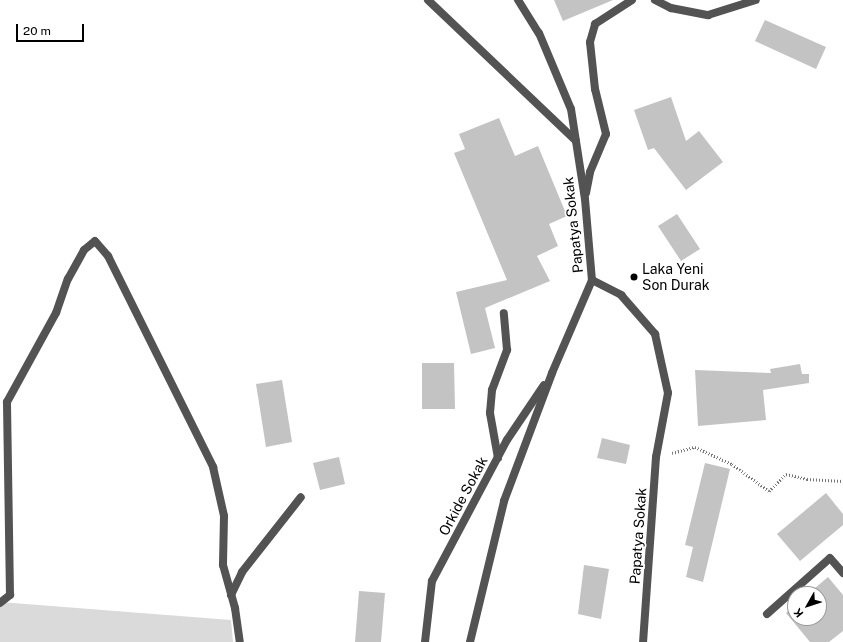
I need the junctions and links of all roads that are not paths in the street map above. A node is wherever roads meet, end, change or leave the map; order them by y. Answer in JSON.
{"nodes":[{"id":1,"x":428,"y":0,"type":"edge"},
{"id":2,"x":518,"y":0,"type":"edge"},
{"id":3,"x":632,"y":0,"type":"edge"},
{"id":4,"x":655,"y":0,"type":"edge"},
{"id":5,"x":756,"y":0,"type":"edge"},
{"id":6,"x":576,"y":141,"type":"junction"},
{"id":7,"x":585,"y":199,"type":"junction"},
{"id":8,"x":592,"y":280,"type":"junction"},
{"id":9,"x":504,"y":313,"type":"dead end"},
{"id":10,"x":552,"y":373,"type":"junction"},
{"id":11,"x":498,"y":458,"type":"junction"},
{"id":12,"x":301,"y":497,"type":"dead end"},
{"id":13,"x":843,"y":573,"type":"edge"},
{"id":14,"x":231,"y":595,"type":"junction"},
{"id":15,"x":0,"y":603,"type":"edge"},
{"id":16,"x":767,"y":614,"type":"dead end"},
{"id":17,"x":240,"y":642,"type":"edge"},
{"id":18,"x":425,"y":642,"type":"edge"},
{"id":19,"x":470,"y":642,"type":"edge"},
{"id":20,"x":643,"y":642,"type":"edge"}],
"edges":[{"from":1,"to":6,"type":"street"},
{"from":2,"to":6,"type":"street","name":"Papatya Sokak"},
{"from":3,"to":7,"type":"street"},
{"from":4,"to":5,"type":"street"},
{"from":6,"to":7,"type":"street","name":"Papatya Sokak"},
{"from":7,"to":8,"type":"street","name":"Papatya Sokak"},
{"from":8,"to":10,"type":"street","name":"Orkide Sokak"},
{"from":8,"to":20,"type":"street","name":"Papatya Sokak"},
{"from":9,"to":11,"type":"street"},
{"from":10,"to":11,"type":"street","name":"Orkide Sokak"},
{"from":10,"to":19,"type":"street","name":"Orkide Sokak"},
{"from":11,"to":18,"type":"street","name":"Orkide Sokak"},
{"from":12,"to":14,"type":"street"},
{"from":13,"to":16,"type":"street"},
{"from":14,"to":15,"type":"street"},
{"from":14,"to":17,"type":"street"}]}
